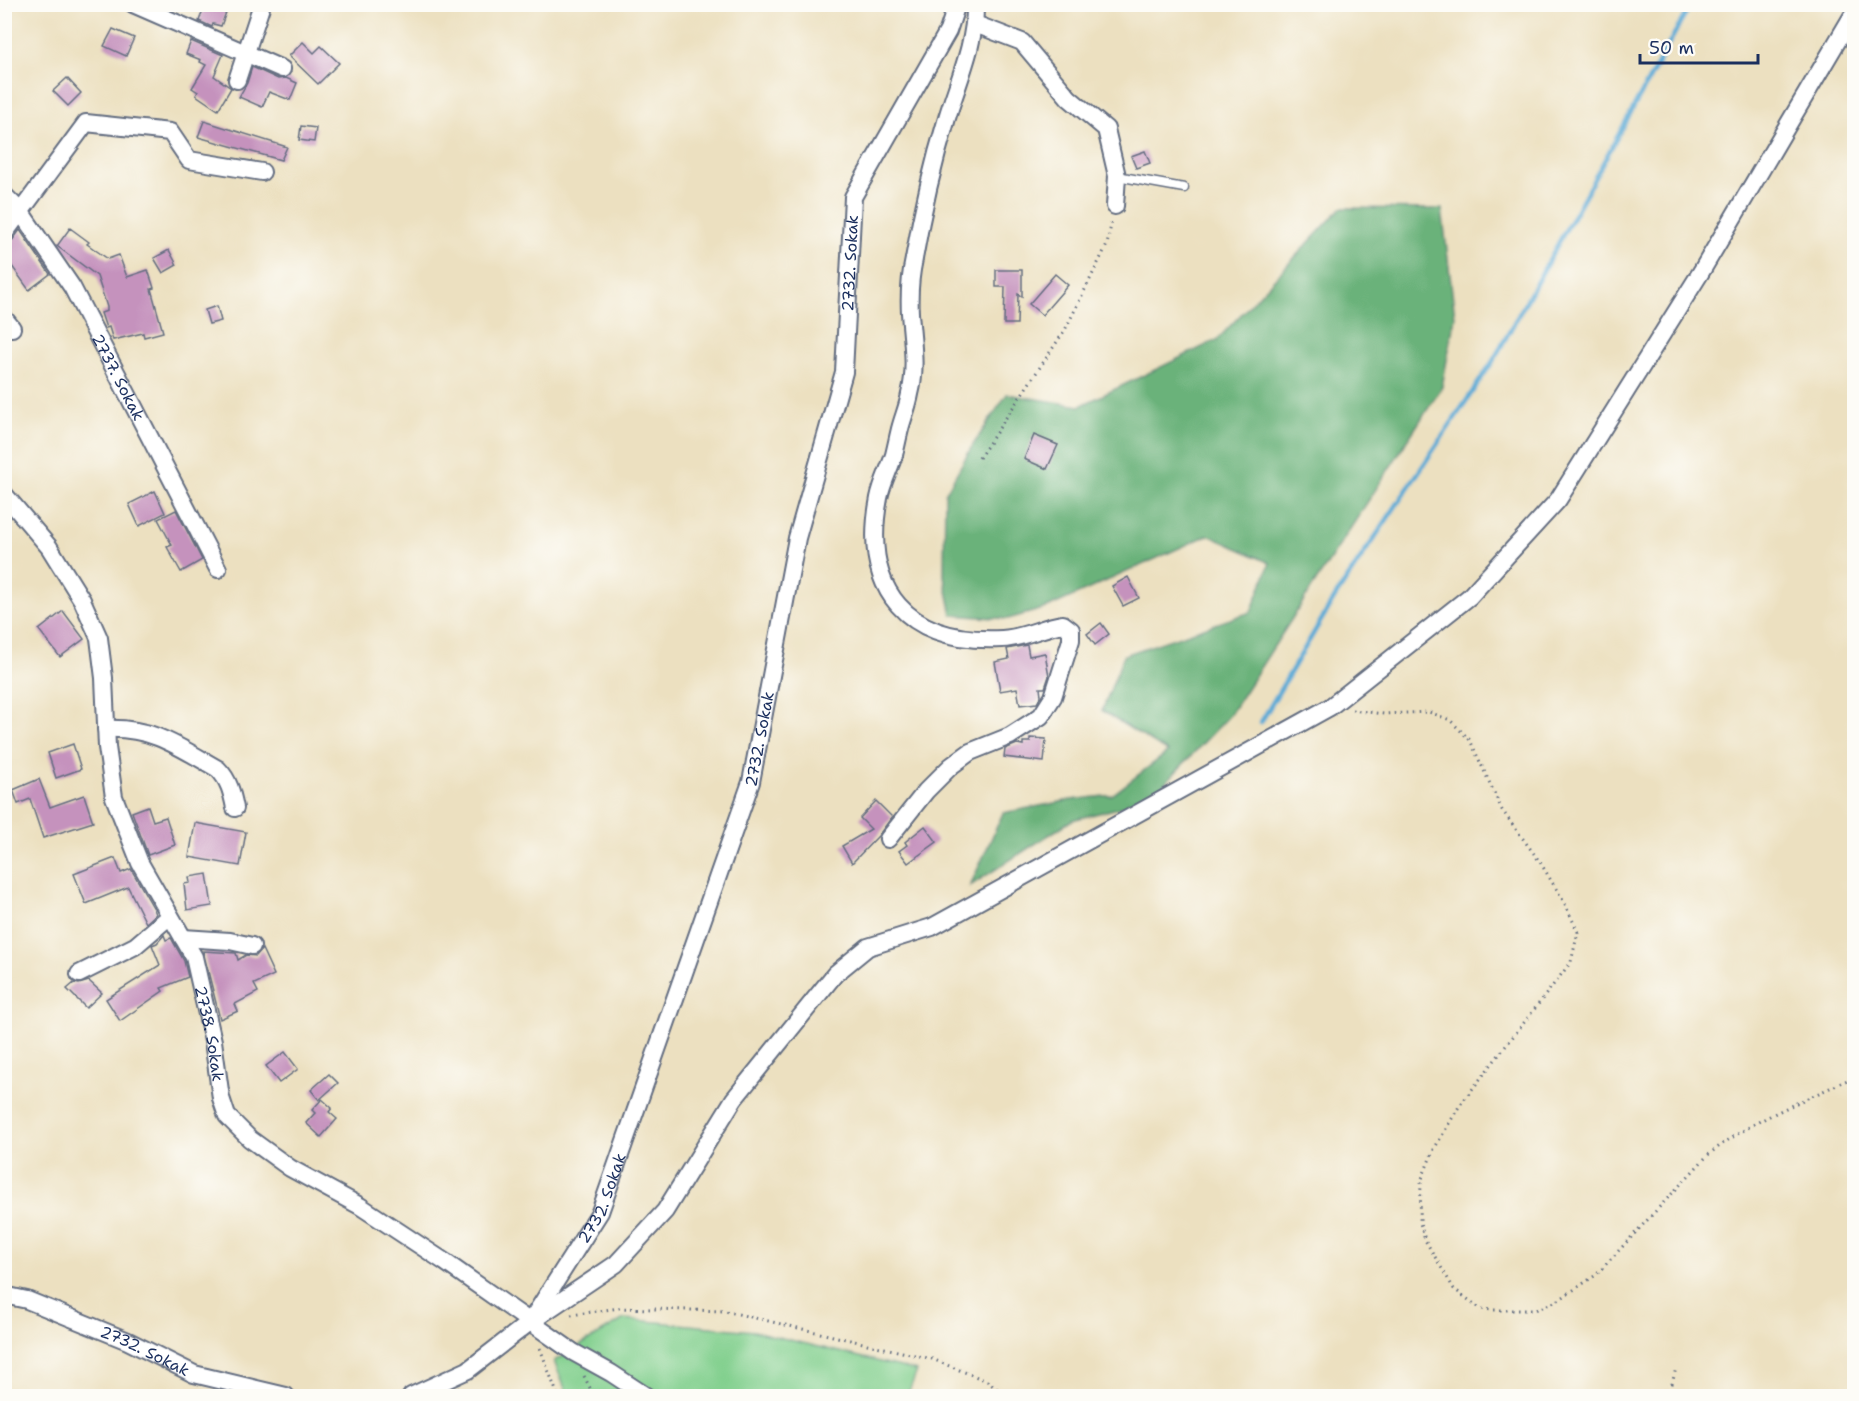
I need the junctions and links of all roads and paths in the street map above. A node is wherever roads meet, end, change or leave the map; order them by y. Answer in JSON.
{"nodes":[{"id":1,"x":133,"y":4,"type":"edge"},
{"id":2,"x":262,"y":4,"type":"edge"},
{"id":3,"x":957,"y":4,"type":"edge"},
{"id":4,"x":975,"y":4,"type":"edge"},
{"id":5,"x":1854,"y":13,"type":"edge"},
{"id":6,"x":975,"y":24,"type":"junction"},
{"id":7,"x":247,"y":54,"type":"junction"},
{"id":8,"x":282,"y":69,"type":"dead end"},
{"id":9,"x":237,"y":80,"type":"dead end"},
{"id":10,"x":262,"y":172,"type":"dead end"},
{"id":11,"x":1117,"y":176,"type":"junction"},
{"id":12,"x":1184,"y":188,"type":"dead end"},
{"id":13,"x":4,"y":195,"type":"edge"},
{"id":14,"x":1114,"y":206,"type":"joint"},
{"id":15,"x":20,"y":211,"type":"junction"},
{"id":16,"x":4,"y":234,"type":"edge"},
{"id":17,"x":979,"y":458,"type":"dead end"},
{"id":18,"x":4,"y":494,"type":"edge"},
{"id":19,"x":218,"y":569,"type":"dead end"},
{"id":20,"x":1330,"y":707,"type":"junction"},
{"id":21,"x":106,"y":729,"type":"junction"},
{"id":22,"x":235,"y":808,"type":"dead end"},
{"id":23,"x":888,"y":839,"type":"dead end"},
{"id":24,"x":170,"y":916,"type":"junction"},
{"id":25,"x":183,"y":938,"type":"junction"},
{"id":26,"x":252,"y":946,"type":"dead end"},
{"id":27,"x":79,"y":974,"type":"dead end"},
{"id":28,"x":1854,"y":1077,"type":"edge"},
{"id":29,"x":4,"y":1295,"type":"edge"},
{"id":30,"x":563,"y":1316,"type":"dead end"},
{"id":31,"x":530,"y":1322,"type":"junction"},
{"id":32,"x":1676,"y":1368,"type":"dead end"},
{"id":33,"x":286,"y":1396,"type":"edge"},
{"id":34,"x":411,"y":1396,"type":"edge"},
{"id":35,"x":558,"y":1396,"type":"edge"},
{"id":36,"x":646,"y":1396,"type":"edge"},
{"id":37,"x":1006,"y":1396,"type":"edge"},
{"id":38,"x":1669,"y":1396,"type":"edge"}],
"edges":[{"from":1,"to":7,"type":"street"},
{"from":2,"to":7,"type":"street"},
{"from":3,"to":31,"type":"street","name":"2732. Sokak"},
{"from":4,"to":6,"type":"street"},
{"from":5,"to":20,"type":"street"},
{"from":6,"to":11,"type":"street"},
{"from":6,"to":23,"type":"street"},
{"from":7,"to":8,"type":"street"},
{"from":7,"to":9,"type":"street"},
{"from":10,"to":15,"type":"street"},
{"from":11,"to":12,"type":"lane"},
{"from":11,"to":14,"type":"street"},
{"from":13,"to":15,"type":"street","name":"2737. Sokak"},
{"from":14,"to":17,"type":"path"},
{"from":15,"to":16,"type":"street"},
{"from":15,"to":19,"type":"street","name":"2737. Sokak"},
{"from":18,"to":21,"type":"street","name":"2738. Sokak"},
{"from":20,"to":28,"type":"path"},
{"from":20,"to":31,"type":"street"},
{"from":21,"to":22,"type":"street"},
{"from":21,"to":24,"type":"street","name":"2738. Sokak"},
{"from":24,"to":25,"type":"street","name":"2738. Sokak"},
{"from":24,"to":27,"type":"street"},
{"from":25,"to":26,"type":"street"},
{"from":25,"to":31,"type":"street","name":"2738. Sokak"},
{"from":29,"to":33,"type":"street","name":"2732. Sokak"},
{"from":30,"to":37,"type":"path"},
{"from":31,"to":34,"type":"street","name":"2732. Sokak"},
{"from":31,"to":35,"type":"path"},
{"from":31,"to":36,"type":"street","name":"2738. Sokak"},
{"from":32,"to":38,"type":"path"}]}
